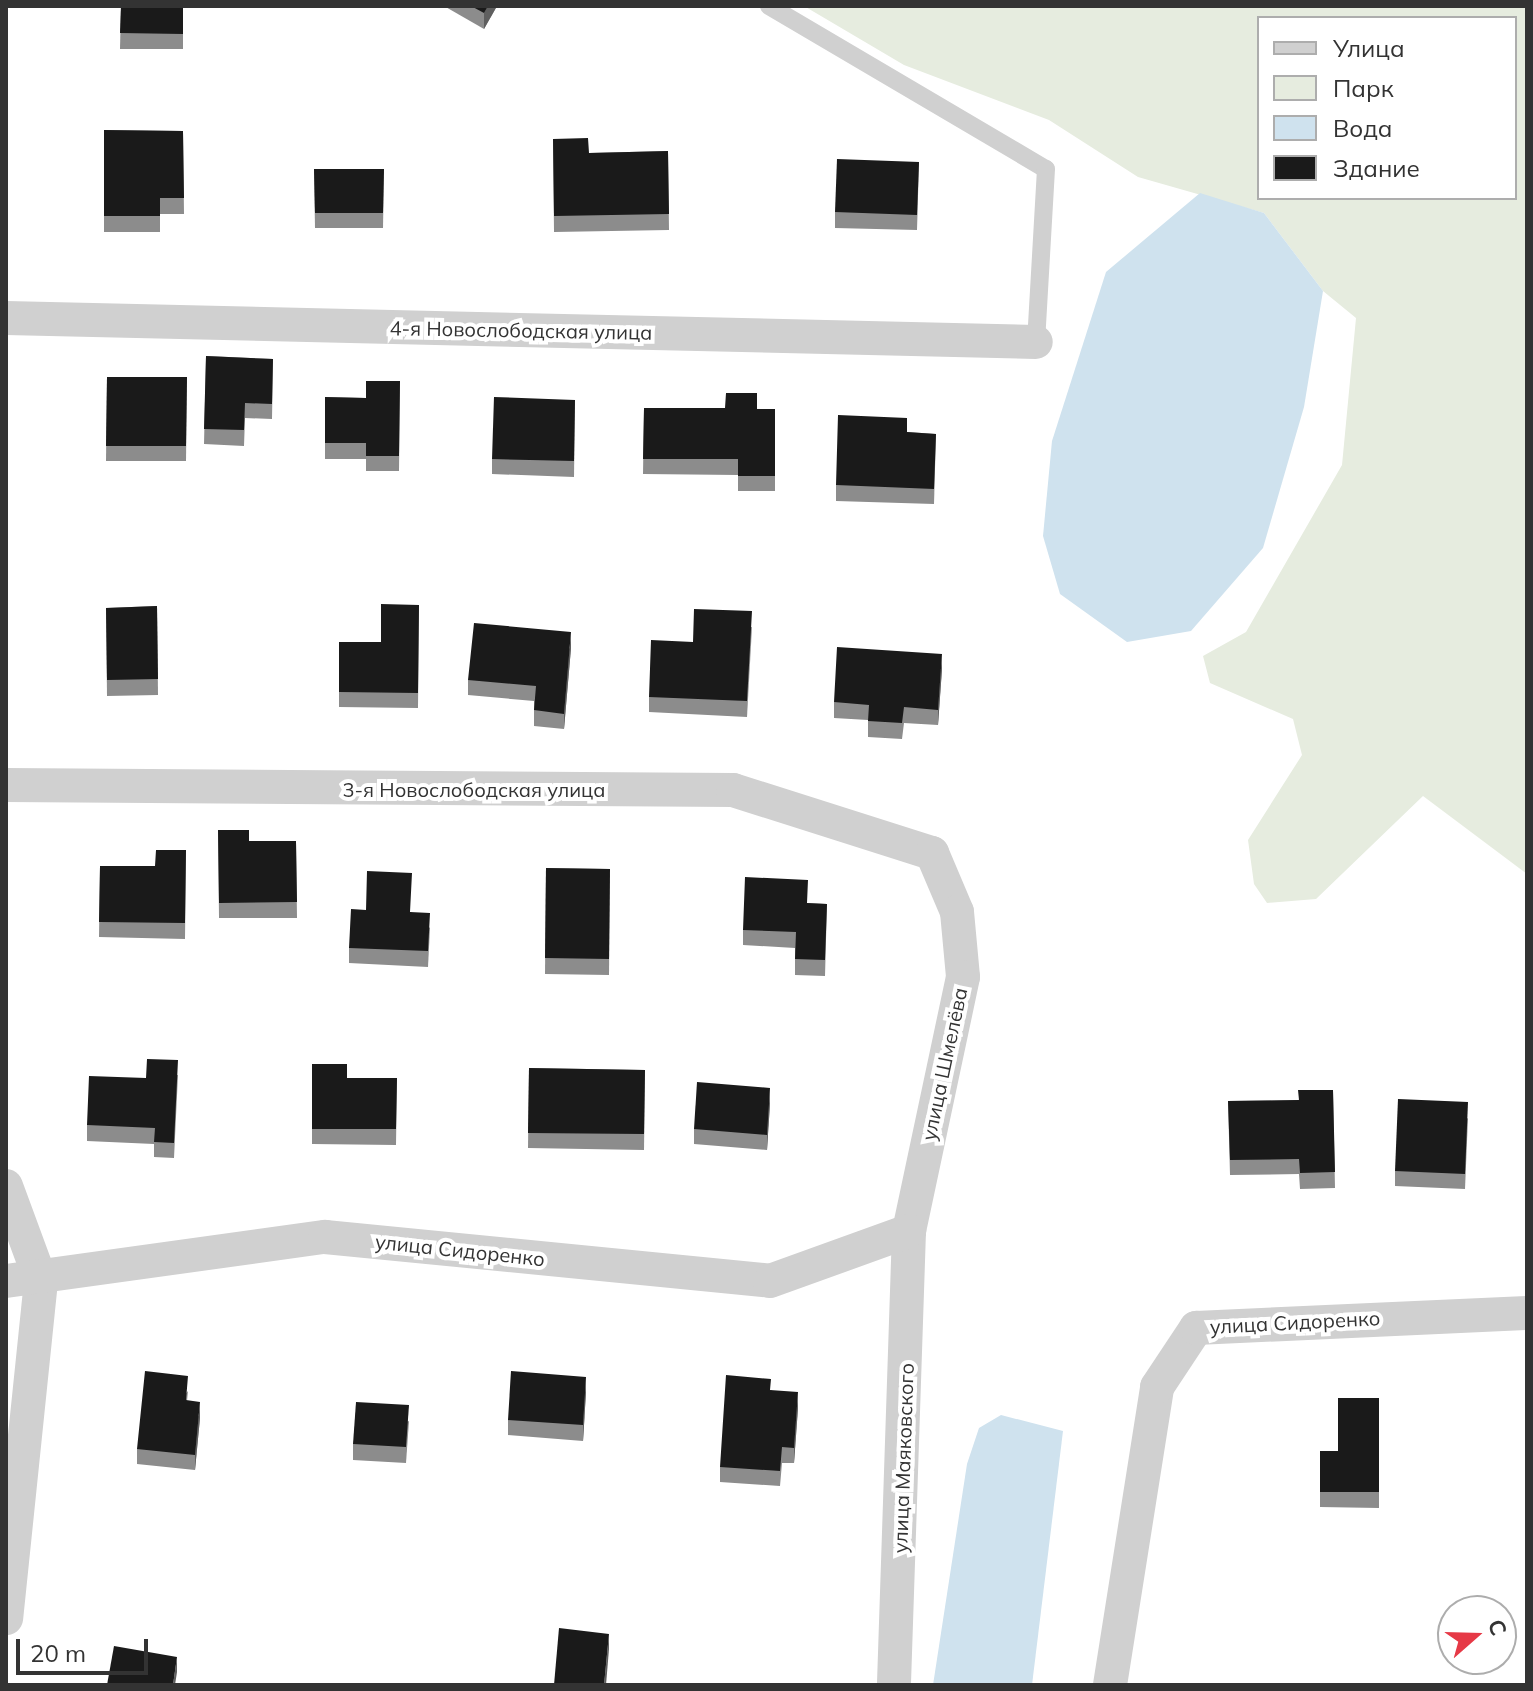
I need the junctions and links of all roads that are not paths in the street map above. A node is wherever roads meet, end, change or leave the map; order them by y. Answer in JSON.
{"nodes":[{"id":1,"x":769,"y":6,"type":"edge"},
{"id":2,"x":6,"y":318,"type":"edge"},
{"id":3,"x":1036,"y":342,"type":"joint"},
{"id":4,"x":6,"y":785,"type":"edge"},
{"id":5,"x":932,"y":853,"type":"joint"},
{"id":6,"x":6,"y":1186,"type":"edge"},
{"id":7,"x":909,"y":1231,"type":"junction"},
{"id":8,"x":6,"y":1281,"type":"edge"},
{"id":9,"x":41,"y":1281,"type":"junction"},
{"id":10,"x":1527,"y":1313,"type":"edge"},
{"id":11,"x":6,"y":1618,"type":"edge"},
{"id":12,"x":894,"y":1685,"type":"edge"},
{"id":13,"x":1110,"y":1685,"type":"edge"}],
"edges":[{"from":1,"to":3,"type":"lane"},
{"from":2,"to":3,"type":"street","name":"4-я Новослободская улица"},
{"from":4,"to":5,"type":"street","name":"3-я Новослободская улица"},
{"from":5,"to":7,"type":"street","name":"улица Шмелёва"},
{"from":6,"to":9,"type":"street"},
{"from":7,"to":9,"type":"street","name":"улица Сидоренко"},
{"from":7,"to":12,"type":"street","name":"улица Маяковского"},
{"from":8,"to":9,"type":"street","name":"улица Сидоренко"},
{"from":9,"to":11,"type":"street"},
{"from":10,"to":13,"type":"street","name":"улица Сидоренко"}]}
